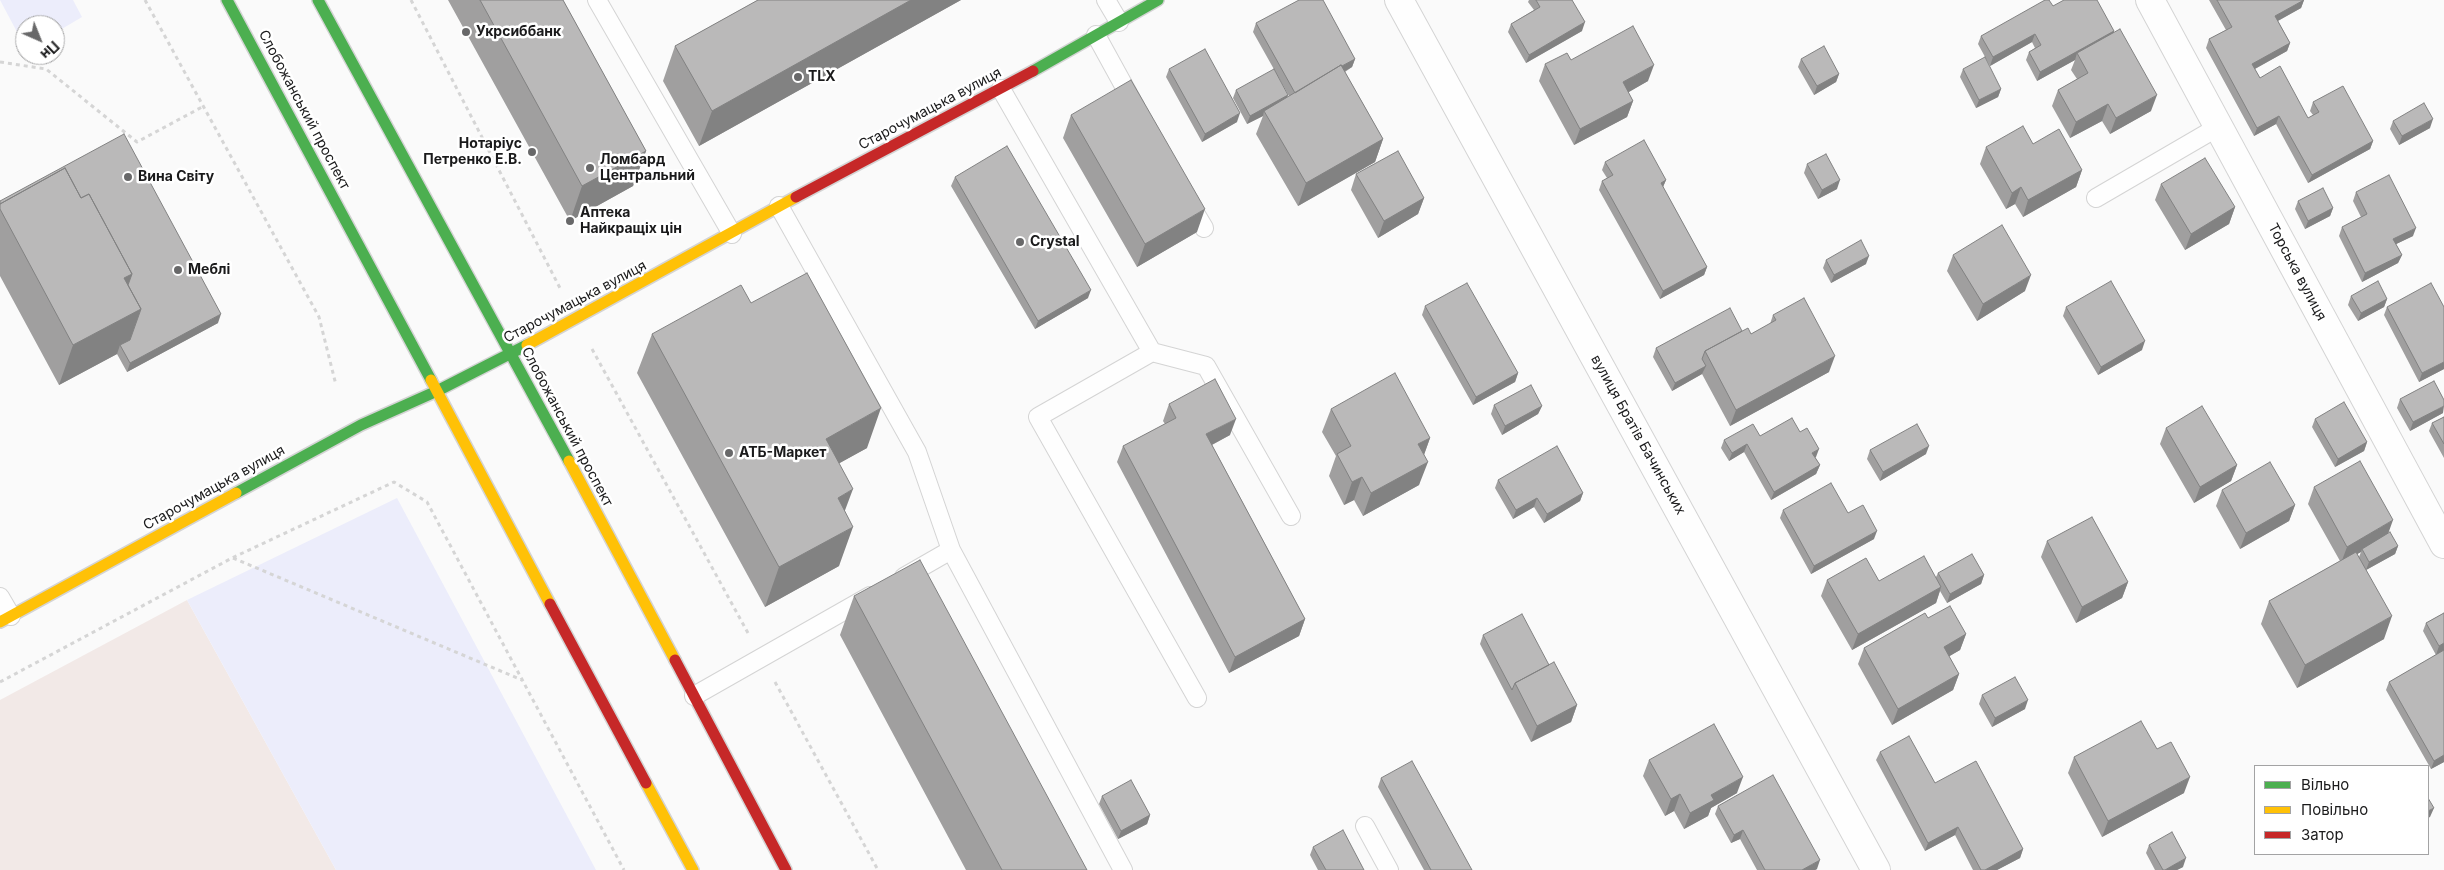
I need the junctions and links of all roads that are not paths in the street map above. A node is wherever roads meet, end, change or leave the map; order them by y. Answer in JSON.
{"nodes":[{"id":1,"x":227,"y":0,"type":"edge"},
{"id":2,"x":318,"y":0,"type":"edge"},
{"id":3,"x":597,"y":0,"type":"edge"},
{"id":4,"x":1106,"y":0,"type":"edge"},
{"id":5,"x":1158,"y":0,"type":"edge"},
{"id":6,"x":1399,"y":0,"type":"edge"},
{"id":7,"x":2150,"y":0,"type":"edge"},
{"id":8,"x":1119,"y":22,"type":"junction"},
{"id":9,"x":1096,"y":35,"type":"junction"},
{"id":10,"x":1001,"y":89,"type":"junction"},
{"id":11,"x":1142,"y":120,"type":"edge"},
{"id":12,"x":2218,"y":127,"type":"junction"},
{"id":13,"x":1180,"y":186,"type":"edge"},
{"id":14,"x":2096,"y":198,"type":"dead end"},
{"id":15,"x":779,"y":206,"type":"junction"},
{"id":16,"x":1204,"y":228,"type":"edge"},
{"id":17,"x":732,"y":234,"type":"junction"},
{"id":18,"x":1152,"y":352,"type":"junction"},
{"id":19,"x":511,"y":353,"type":"junction"},
{"id":20,"x":437,"y":391,"type":"junction"},
{"id":21,"x":1291,"y":516,"type":"dead end"},
{"id":22,"x":2444,"y":544,"type":"edge"},
{"id":23,"x":951,"y":550,"type":"junction"},
{"id":24,"x":0,"y":597,"type":"edge"},
{"id":25,"x":5,"y":619,"type":"edge"},
{"id":26,"x":694,"y":696,"type":"junction"},
{"id":27,"x":1197,"y":698,"type":"dead end"},
{"id":28,"x":1364,"y":826,"type":"dead end"},
{"id":29,"x":693,"y":870,"type":"edge"},
{"id":30,"x":786,"y":870,"type":"edge"},
{"id":31,"x":1123,"y":870,"type":"edge"},
{"id":32,"x":1389,"y":870,"type":"edge"},
{"id":33,"x":1876,"y":870,"type":"edge"}],
"edges":[{"from":1,"to":20,"type":"main road","name":"Слобожанський проспект"},
{"from":2,"to":19,"type":"main road","name":"Слобожанський проспект"},
{"from":3,"to":17,"type":"lane"},
{"from":4,"to":8,"type":"lane"},
{"from":5,"to":8,"type":"main road","name":"Старочумацька вулиця"},
{"from":6,"to":33,"type":"street","name":"вулиця Братів Бачинських"},
{"from":7,"to":12,"type":"street","name":"Торська вулиця"},
{"from":8,"to":9,"type":"main road","name":"Старочумацька вулиця"},
{"from":9,"to":10,"type":"main road","name":"Старочумацька вулиця"},
{"from":9,"to":11,"type":"lane"},
{"from":10,"to":15,"type":"main road","name":"Старочумацька вулиця"},
{"from":10,"to":18,"type":"lane"},
{"from":12,"to":14,"type":"lane"},
{"from":12,"to":22,"type":"street","name":"Торська вулиця"},
{"from":13,"to":16,"type":"lane"},
{"from":15,"to":17,"type":"main road","name":"Старочумацька вулиця"},
{"from":15,"to":23,"type":"lane"},
{"from":17,"to":19,"type":"main road","name":"Старочумацька вулиця"},
{"from":18,"to":21,"type":"lane"},
{"from":18,"to":27,"type":"lane"},
{"from":19,"to":20,"type":"main road","name":"Старочумацька вулиця"},
{"from":19,"to":26,"type":"main road","name":"Слобожанський проспект"},
{"from":20,"to":25,"type":"main road","name":"Старочумацька вулиця"},
{"from":20,"to":29,"type":"main road","name":"Слобожанський проспект"},
{"from":23,"to":26,"type":"lane"},
{"from":23,"to":31,"type":"lane"},
{"from":24,"to":25,"type":"lane"},
{"from":26,"to":30,"type":"main road","name":"Слобожанський проспект"},
{"from":28,"to":32,"type":"lane"}]}
